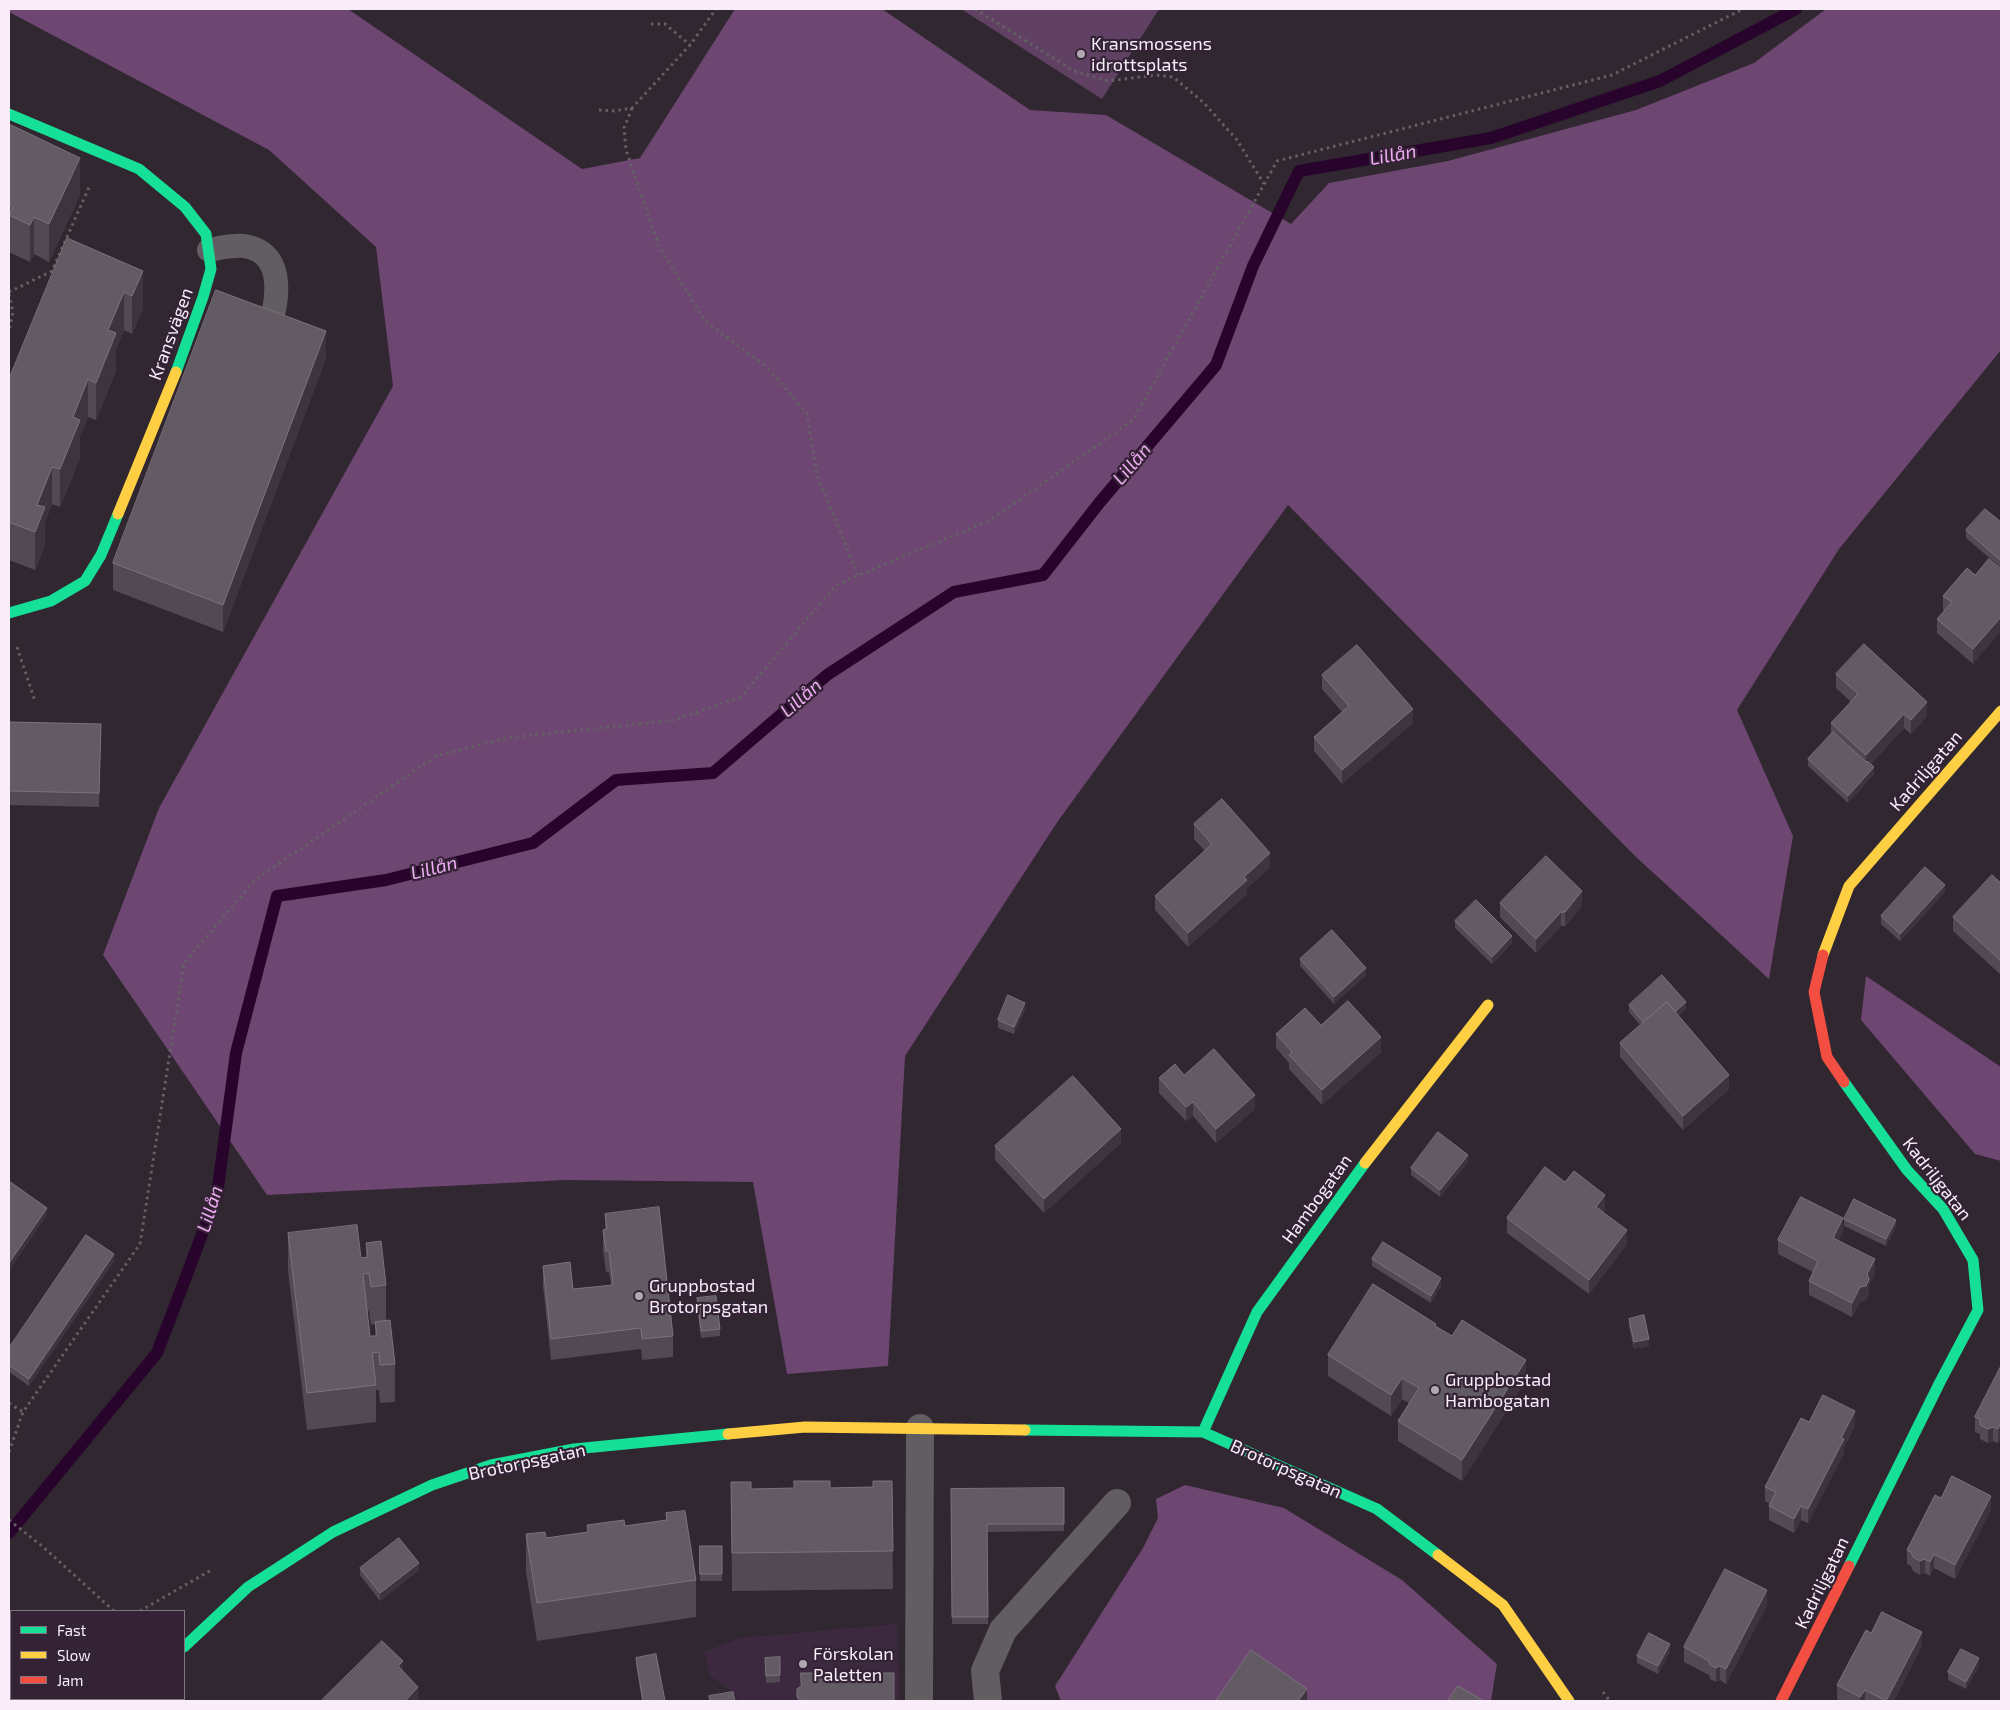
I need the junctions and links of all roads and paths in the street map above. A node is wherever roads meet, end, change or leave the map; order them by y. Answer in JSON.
{"nodes":[{"id":1,"x":716,"y":9,"type":"edge"},
{"id":2,"x":975,"y":9,"type":"edge"},
{"id":3,"x":1743,"y":9,"type":"edge"},
{"id":4,"x":651,"y":24,"type":"dead end"},
{"id":5,"x":690,"y":45,"type":"junction"},
{"id":6,"x":632,"y":108,"type":"junction"},
{"id":7,"x":599,"y":110,"type":"dead end"},
{"id":8,"x":9,"y":114,"type":"edge"},
{"id":9,"x":104,"y":154,"type":"junction"},
{"id":10,"x":1264,"y":184,"type":"junction"},
{"id":11,"x":209,"y":250,"type":"junction"},
{"id":12,"x":9,"y":293,"type":"edge"},
{"id":13,"x":9,"y":332,"type":"edge"},
{"id":14,"x":256,"y":364,"type":"edge"},
{"id":15,"x":858,"y":575,"type":"junction"},
{"id":16,"x":9,"y":612,"type":"edge"},
{"id":17,"x":14,"y":638,"type":"dead end"},
{"id":18,"x":35,"y":701,"type":"dead end"},
{"id":19,"x":2001,"y":711,"type":"edge"},
{"id":20,"x":1488,"y":1005,"type":"dead end"},
{"id":21,"x":9,"y":1403,"type":"edge"},
{"id":22,"x":23,"y":1412,"type":"junction"},
{"id":23,"x":920,"y":1428,"type":"junction"},
{"id":24,"x":1203,"y":1432,"type":"junction"},
{"id":25,"x":9,"y":1452,"type":"edge"},
{"id":26,"x":1117,"y":1503,"type":"dead end"},
{"id":27,"x":9,"y":1520,"type":"edge"},
{"id":28,"x":113,"y":1610,"type":"edge"},
{"id":29,"x":185,"y":1646,"type":"edge"},
{"id":30,"x":919,"y":1701,"type":"edge"},
{"id":31,"x":988,"y":1701,"type":"edge"},
{"id":32,"x":1568,"y":1701,"type":"edge"},
{"id":33,"x":1781,"y":1701,"type":"edge"}],
"edges":[{"from":1,"to":5,"type":"path"},
{"from":2,"to":10,"type":"path"},
{"from":3,"to":10,"type":"path"},
{"from":4,"to":5,"type":"path"},
{"from":5,"to":6,"type":"path"},
{"from":6,"to":7,"type":"path"},
{"from":6,"to":15,"type":"path"},
{"from":8,"to":9,"type":"street","name":"Kransvägen"},
{"from":9,"to":11,"type":"street","name":"Kransvägen"},
{"from":9,"to":12,"type":"path"},
{"from":10,"to":15,"type":"path"},
{"from":11,"to":14,"type":"lane"},
{"from":11,"to":16,"type":"street","name":"Kransvägen"},
{"from":12,"to":13,"type":"path"},
{"from":15,"to":22,"type":"path"},
{"from":17,"to":18,"type":"path"},
{"from":19,"to":33,"type":"street","name":"Kadriljgatan"},
{"from":20,"to":24,"type":"street","name":"Hambogatan"},
{"from":21,"to":22,"type":"path"},
{"from":22,"to":25,"type":"path"},
{"from":23,"to":24,"type":"street","name":"Brotorpsgatan"},
{"from":23,"to":29,"type":"street","name":"Brotorpsgatan"},
{"from":23,"to":30,"type":"street"},
{"from":24,"to":32,"type":"street","name":"Brotorpsgatan"},
{"from":26,"to":31,"type":"street"},
{"from":27,"to":28,"type":"path"}]}
